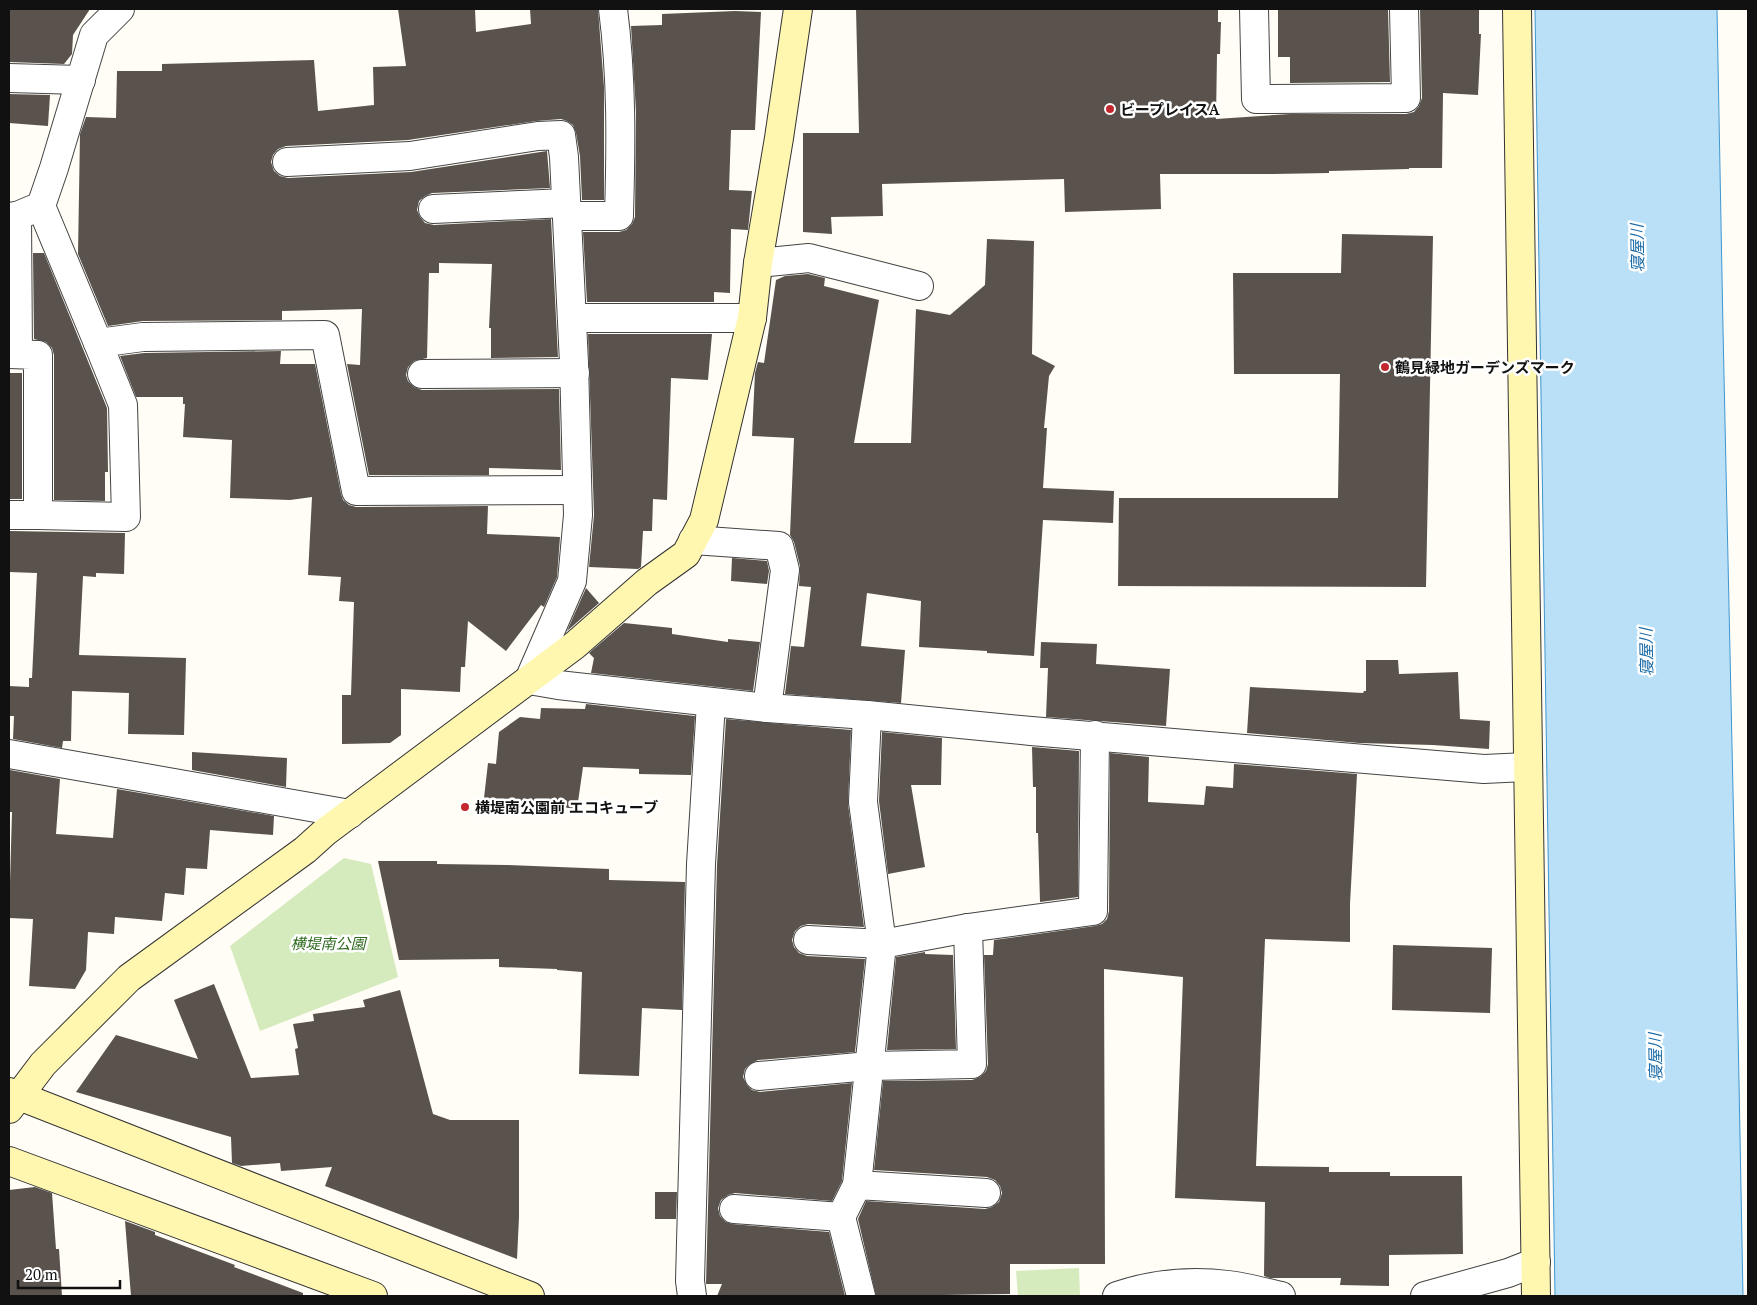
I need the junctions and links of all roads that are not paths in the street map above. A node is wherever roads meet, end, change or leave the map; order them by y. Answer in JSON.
{"nodes":[{"id":1,"x":120,"y":9,"type":"edge"},
{"id":2,"x":614,"y":9,"type":"edge"},
{"id":3,"x":798,"y":9,"type":"edge"},
{"id":4,"x":1254,"y":9,"type":"edge"},
{"id":5,"x":1404,"y":9,"type":"edge"},
{"id":6,"x":1517,"y":9,"type":"edge"},
{"id":7,"x":9,"y":78,"type":"edge"},
{"id":8,"x":81,"y":80,"type":"junction"},
{"id":9,"x":287,"y":162,"type":"dead end"},
{"id":10,"x":433,"y":209,"type":"dead end"},
{"id":11,"x":567,"y":209,"type":"junction"},
{"id":12,"x":22,"y":213,"type":"edge"},
{"id":13,"x":758,"y":262,"type":"junction"},
{"id":14,"x":920,"y":286,"type":"dead end"},
{"id":15,"x":572,"y":318,"type":"junction"},
{"id":16,"x":752,"y":318,"type":"junction"},
{"id":17,"x":98,"y":343,"type":"junction"},
{"id":18,"x":13,"y":354,"type":"edge"},
{"id":19,"x":575,"y":373,"type":"junction"},
{"id":20,"x":422,"y":374,"type":"dead end"},
{"id":21,"x":577,"y":490,"type":"junction"},
{"id":22,"x":9,"y":515,"type":"edge"},
{"id":23,"x":38,"y":515,"type":"junction"},
{"id":24,"x":693,"y":540,"type":"junction"},
{"id":25,"x":528,"y":680,"type":"junction"},
{"id":26,"x":712,"y":702,"type":"junction"},
{"id":27,"x":767,"y":708,"type":"junction"},
{"id":28,"x":867,"y":715,"type":"junction"},
{"id":29,"x":1096,"y":735,"type":"junction"},
{"id":30,"x":9,"y":754,"type":"edge"},
{"id":31,"x":1528,"y":767,"type":"junction"},
{"id":32,"x":350,"y":814,"type":"junction"},
{"id":33,"x":968,"y":928,"type":"junction"},
{"id":34,"x":808,"y":940,"type":"dead end"},
{"id":35,"x":882,"y":944,"type":"junction"},
{"id":36,"x":869,"y":1066,"type":"junction"},
{"id":37,"x":759,"y":1076,"type":"dead end"},
{"id":38,"x":12,"y":1099,"type":"edge"},
{"id":39,"x":9,"y":1161,"type":"edge"},
{"id":40,"x":857,"y":1186,"type":"junction"},
{"id":41,"x":986,"y":1193,"type":"dead end"},
{"id":42,"x":734,"y":1208,"type":"dead end"},
{"id":43,"x":841,"y":1217,"type":"junction"},
{"id":44,"x":1536,"y":1262,"type":"junction"},
{"id":45,"x":372,"y":1296,"type":"edge"},
{"id":46,"x":530,"y":1296,"type":"edge"},
{"id":47,"x":692,"y":1296,"type":"edge"},
{"id":48,"x":861,"y":1296,"type":"edge"},
{"id":49,"x":1117,"y":1296,"type":"edge"},
{"id":50,"x":1281,"y":1296,"type":"edge"},
{"id":51,"x":1425,"y":1296,"type":"edge"},
{"id":52,"x":1536,"y":1296,"type":"edge"}],
"edges":[{"from":1,"to":8,"type":"street"},
{"from":2,"to":11,"type":"street"},
{"from":3,"to":13,"type":"street"},
{"from":4,"to":5,"type":"street"},
{"from":6,"to":31,"type":"street"},
{"from":7,"to":8,"type":"street"},
{"from":8,"to":12,"type":"street"},
{"from":9,"to":11,"type":"street"},
{"from":10,"to":11,"type":"street"},
{"from":11,"to":15,"type":"street"},
{"from":12,"to":17,"type":"street"},
{"from":12,"to":18,"type":"street"},
{"from":13,"to":14,"type":"street"},
{"from":13,"to":16,"type":"street"},
{"from":15,"to":16,"type":"street"},
{"from":15,"to":19,"type":"street"},
{"from":16,"to":24,"type":"street"},
{"from":17,"to":21,"type":"street"},
{"from":17,"to":23,"type":"street"},
{"from":18,"to":23,"type":"street"},
{"from":19,"to":20,"type":"street"},
{"from":19,"to":21,"type":"street"},
{"from":21,"to":25,"type":"street"},
{"from":22,"to":23,"type":"street"},
{"from":24,"to":25,"type":"street"},
{"from":24,"to":27,"type":"street"},
{"from":25,"to":26,"type":"street"},
{"from":25,"to":32,"type":"street"},
{"from":26,"to":27,"type":"street"},
{"from":26,"to":47,"type":"street"},
{"from":27,"to":28,"type":"street"},
{"from":28,"to":29,"type":"street"},
{"from":28,"to":35,"type":"street"},
{"from":29,"to":31,"type":"street"},
{"from":29,"to":33,"type":"street"},
{"from":30,"to":32,"type":"street"},
{"from":31,"to":44,"type":"street"},
{"from":32,"to":38,"type":"street"},
{"from":33,"to":35,"type":"street"},
{"from":33,"to":36,"type":"street"},
{"from":34,"to":35,"type":"street"},
{"from":35,"to":36,"type":"street"},
{"from":36,"to":37,"type":"street"},
{"from":36,"to":40,"type":"street"},
{"from":38,"to":46,"type":"street"},
{"from":39,"to":45,"type":"street"},
{"from":40,"to":41,"type":"street"},
{"from":40,"to":43,"type":"street"},
{"from":42,"to":43,"type":"street"},
{"from":43,"to":48,"type":"street"},
{"from":44,"to":51,"type":"street"},
{"from":44,"to":52,"type":"street"},
{"from":49,"to":50,"type":"street"}]}
